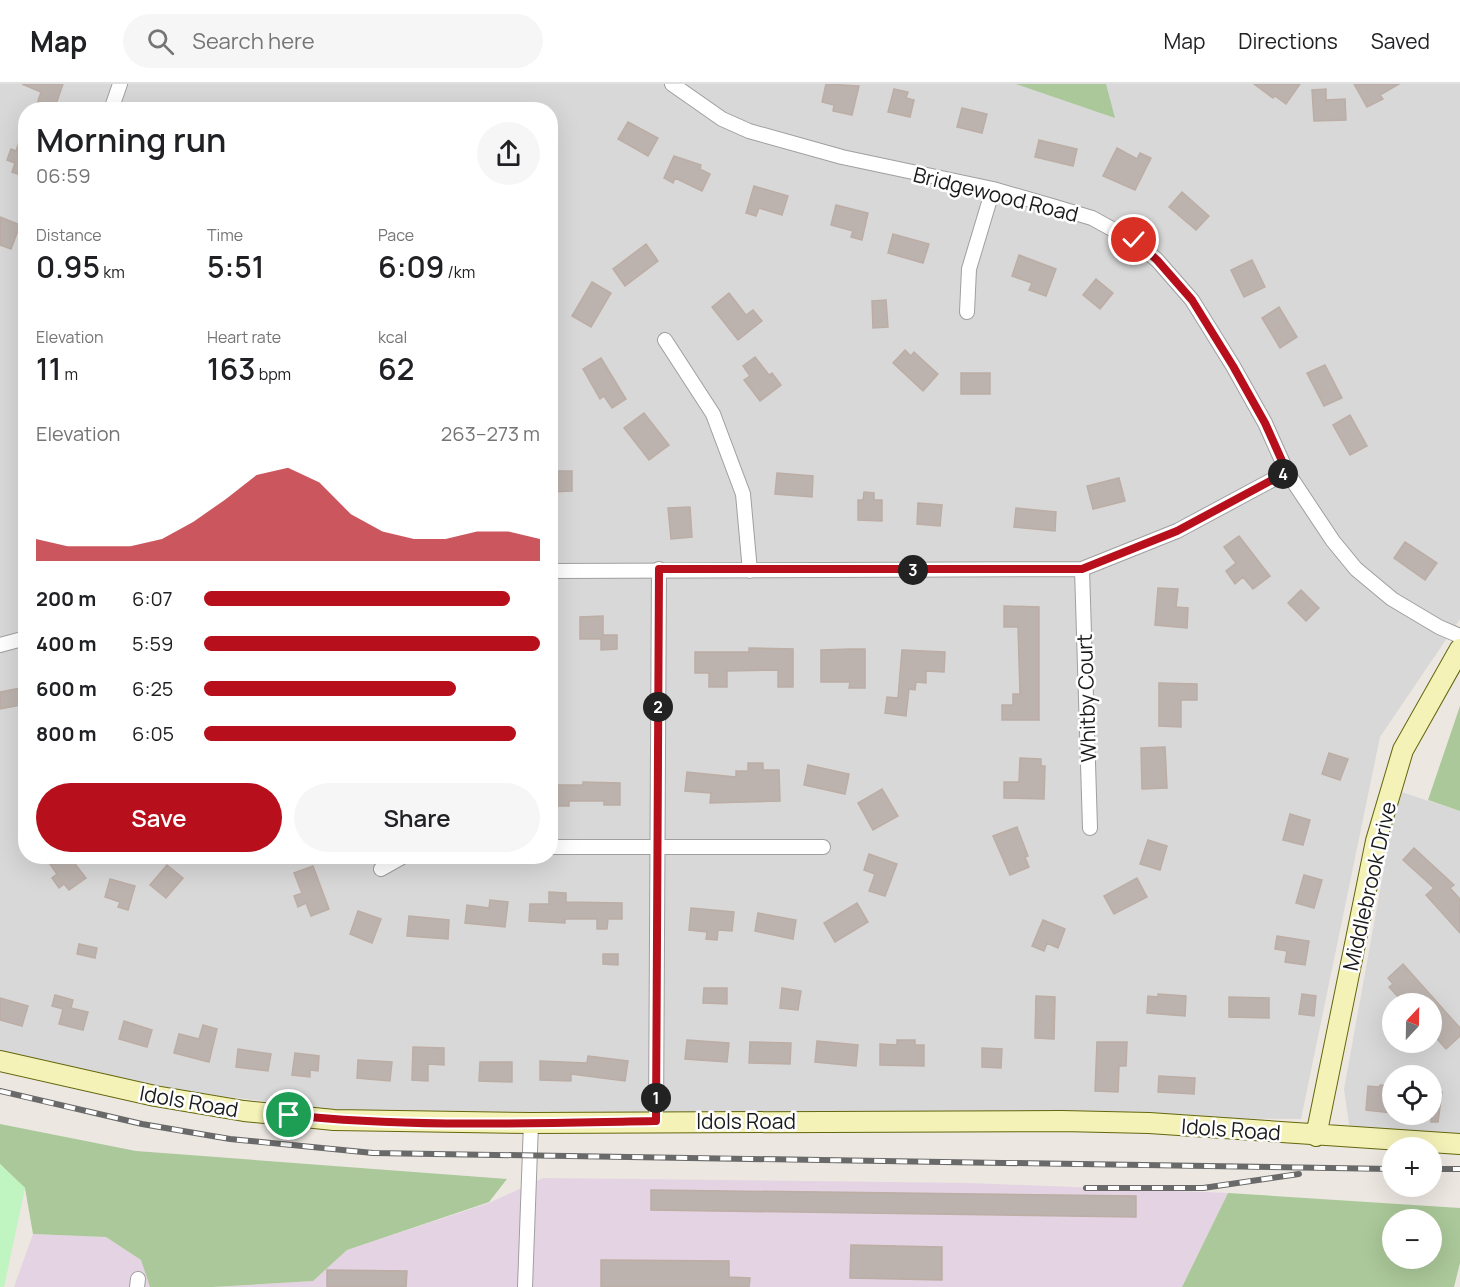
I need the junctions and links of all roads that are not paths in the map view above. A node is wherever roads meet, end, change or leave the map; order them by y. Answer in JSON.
{"nodes":[{"id":1,"x":120,"y":84,"type":"edge"},
{"id":2,"x":672,"y":84,"type":"edge"},
{"id":3,"x":114,"y":102,"type":"edge"},
{"id":4,"x":993,"y":189,"type":"junction"},
{"id":5,"x":967,"y":312,"type":"dead end"},
{"id":6,"x":665,"y":340,"type":"dead end"},
{"id":7,"x":1287,"y":472,"type":"junction"},
{"id":8,"x":659,"y":569,"type":"junction"},
{"id":9,"x":1082,"y":569,"type":"junction"},
{"id":10,"x":558,"y":571,"type":"edge"},
{"id":11,"x":750,"y":571,"type":"junction"},
{"id":12,"x":1460,"y":636,"type":"edge"},
{"id":13,"x":18,"y":640,"type":"edge"},
{"id":14,"x":0,"y":645,"type":"edge"},
{"id":15,"x":1460,"y":649,"type":"edge"},
{"id":16,"x":1090,"y":828,"type":"dead end"},
{"id":17,"x":558,"y":847,"type":"edge"},
{"id":18,"x":657,"y":847,"type":"junction"},
{"id":19,"x":823,"y":847,"type":"dead end"},
{"id":20,"x":390,"y":864,"type":"edge"},
{"id":21,"x":381,"y":869,"type":"dead end"},
{"id":22,"x":0,"y":1061,"type":"edge"},
{"id":23,"x":656,"y":1121,"type":"junction"},
{"id":24,"x":531,"y":1123,"type":"junction"},
{"id":25,"x":1316,"y":1136,"type":"junction"},
{"id":26,"x":1460,"y":1144,"type":"edge"},
{"id":27,"x":525,"y":1287,"type":"edge"}],
"edges":[{"from":1,"to":3,"type":"street"},
{"from":2,"to":4,"type":"street","name":"Bridgewood Road"},
{"from":4,"to":5,"type":"street"},
{"from":4,"to":7,"type":"street","name":"Bridgewood Road"},
{"from":6,"to":11,"type":"street"},
{"from":7,"to":9,"type":"street"},
{"from":7,"to":12,"type":"street","name":"Bridgewood Road"},
{"from":8,"to":10,"type":"street"},
{"from":8,"to":11,"type":"street"},
{"from":8,"to":18,"type":"street"},
{"from":9,"to":11,"type":"street"},
{"from":9,"to":16,"type":"street","name":"Whitby Court"},
{"from":13,"to":14,"type":"street"},
{"from":15,"to":25,"type":"street","name":"Middlebrook Drive"},
{"from":17,"to":18,"type":"street"},
{"from":18,"to":19,"type":"street"},
{"from":18,"to":23,"type":"street"},
{"from":20,"to":21,"type":"street"},
{"from":22,"to":24,"type":"street","name":"Idols Road"},
{"from":23,"to":24,"type":"street","name":"Idols Road"},
{"from":23,"to":25,"type":"street","name":"Idols Road"},
{"from":24,"to":27,"type":"street"},
{"from":25,"to":26,"type":"street","name":"Idols Road"}]}
